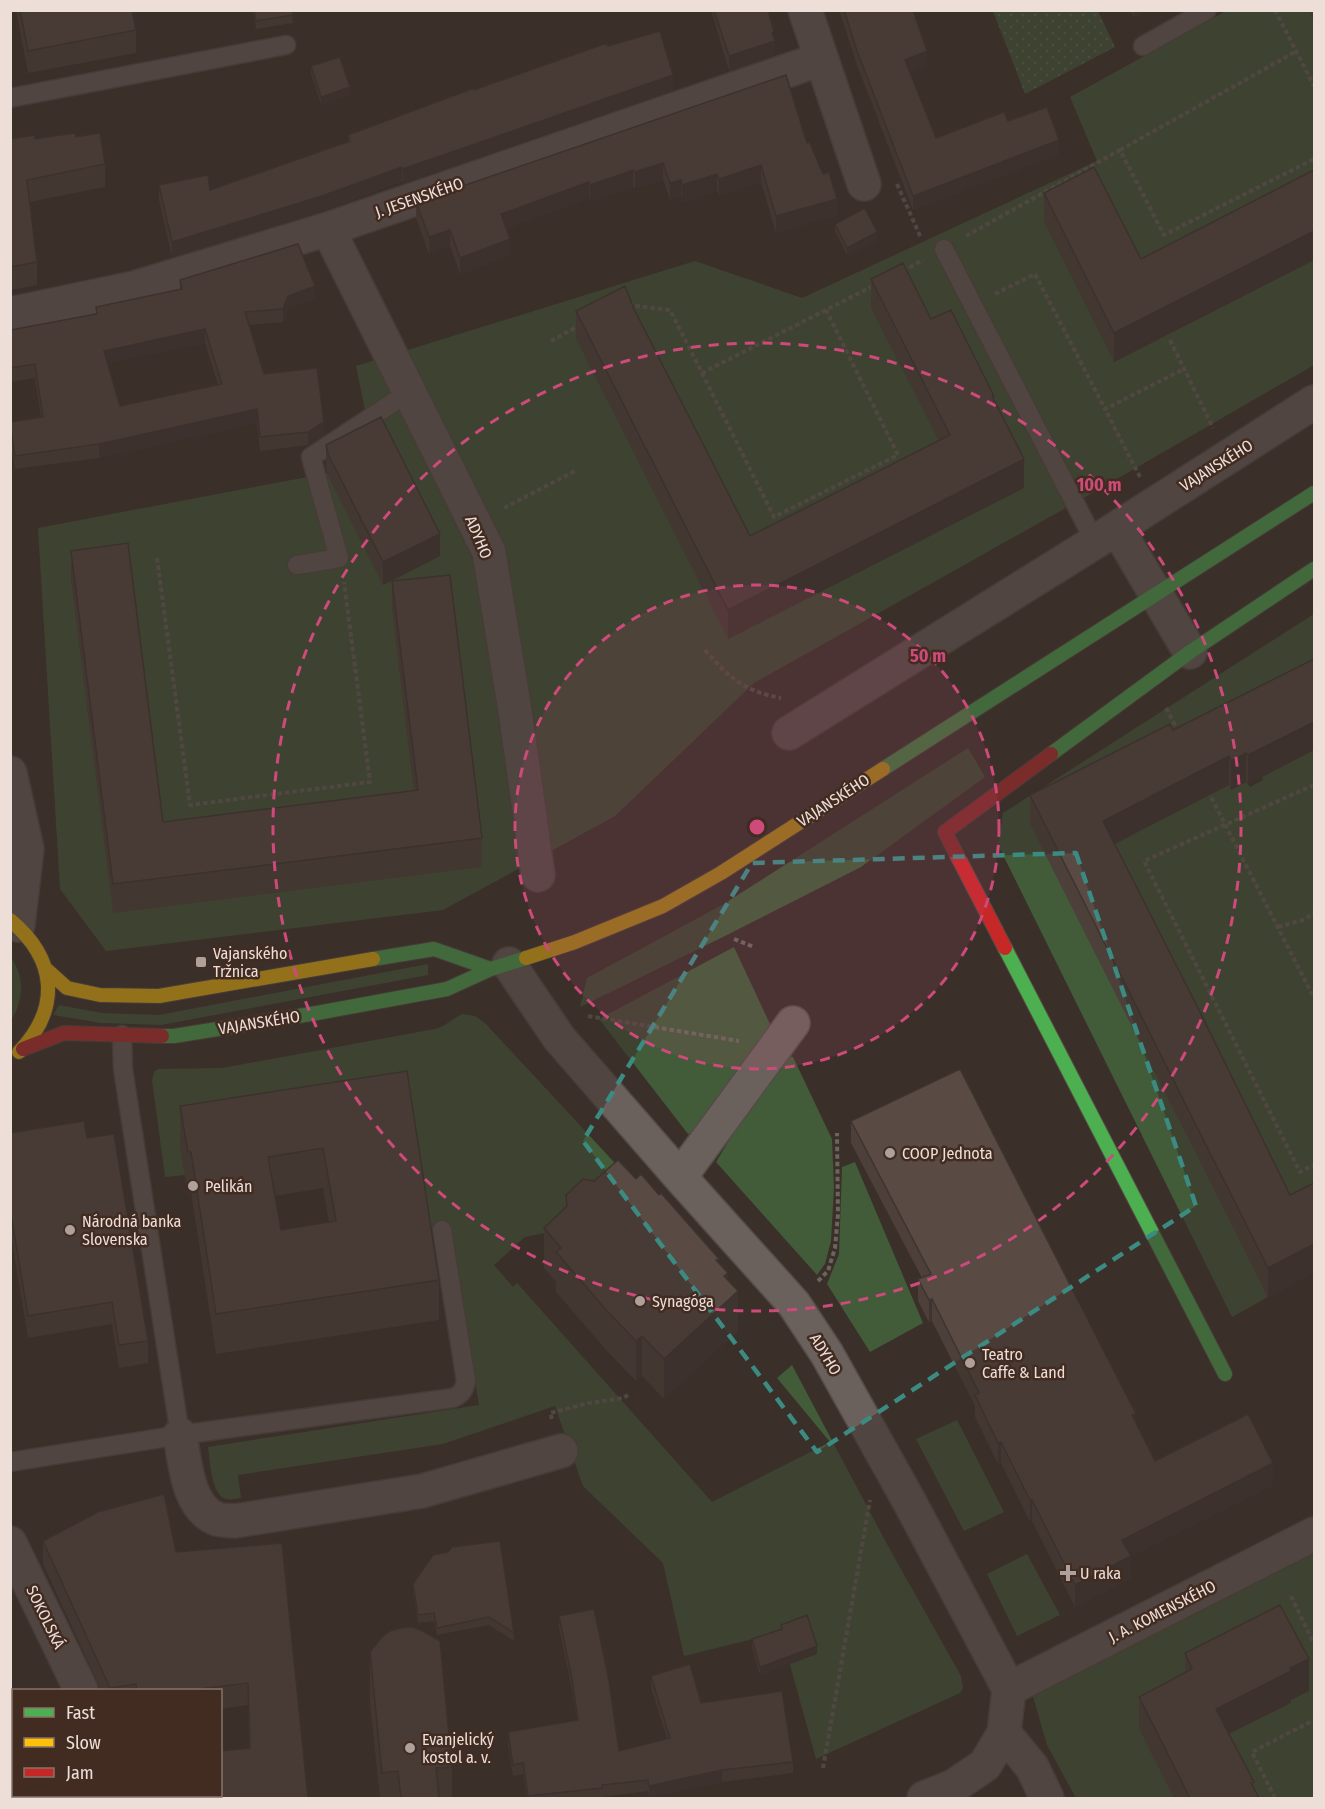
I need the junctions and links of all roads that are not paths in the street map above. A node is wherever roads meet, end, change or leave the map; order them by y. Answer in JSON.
{"nodes":[{"id":1,"x":805,"y":10,"type":"edge"},
{"id":2,"x":1197,"y":13,"type":"edge"},
{"id":3,"x":286,"y":45,"type":"dead end"},
{"id":4,"x":1143,"y":46,"type":"dead end"},
{"id":5,"x":821,"y":59,"type":"junction"},
{"id":6,"x":10,"y":98,"type":"edge"},
{"id":7,"x":864,"y":184,"type":"dead end"},
{"id":8,"x":328,"y":229,"type":"junction"},
{"id":9,"x":944,"y":249,"type":"dead end"},
{"id":10,"x":10,"y":314,"type":"edge"},
{"id":11,"x":409,"y":392,"type":"junction"},
{"id":12,"x":1314,"y":402,"type":"edge"},
{"id":13,"x":1314,"y":493,"type":"edge"},
{"id":14,"x":1106,"y":535,"type":"junction"},
{"id":15,"x":297,"y":565,"type":"dead end"},
{"id":16,"x":1314,"y":569,"type":"edge"},
{"id":17,"x":1156,"y":593,"type":"junction"},
{"id":18,"x":1190,"y":652,"type":"junction"},
{"id":19,"x":789,"y":733,"type":"dead end"},
{"id":20,"x":10,"y":773,"type":"edge"},
{"id":21,"x":538,"y":875,"type":"dead end"},
{"id":22,"x":14,"y":922,"type":"edge"},
{"id":23,"x":500,"y":966,"type":"junction"},
{"id":24,"x":47,"y":970,"type":"junction"},
{"id":25,"x":122,"y":1035,"type":"junction"},
{"id":26,"x":784,"y":1035,"type":"road end"},
{"id":27,"x":23,"y":1049,"type":"junction"},
{"id":28,"x":10,"y":1059,"type":"edge"},
{"id":29,"x":680,"y":1177,"type":"junction"},
{"id":30,"x":442,"y":1230,"type":"dead end"},
{"id":31,"x":1225,"y":1374,"type":"dead end"},
{"id":32,"x":180,"y":1435,"type":"junction"},
{"id":33,"x":561,"y":1451,"type":"dead end"},
{"id":34,"x":10,"y":1462,"type":"edge"},
{"id":35,"x":1314,"y":1534,"type":"edge"},
{"id":36,"x":10,"y":1543,"type":"edge"},
{"id":37,"x":81,"y":1689,"type":"edge"},
{"id":38,"x":1009,"y":1689,"type":"junction"},
{"id":39,"x":1004,"y":1733,"type":"junction"},
{"id":40,"x":924,"y":1798,"type":"edge"},
{"id":41,"x":1047,"y":1798,"type":"edge"}],
"edges":[{"from":1,"to":5,"type":"street"},
{"from":2,"to":4,"type":"lane"},
{"from":3,"to":6,"type":"lane"},
{"from":5,"to":7,"type":"street"},
{"from":5,"to":8,"type":"street","name":"J. JESENSKÉHO"},
{"from":8,"to":10,"type":"street","name":"J. JESENSKÉHO"},
{"from":8,"to":11,"type":"street","name":"ADYHO"},
{"from":9,"to":14,"type":"lane"},
{"from":11,"to":15,"type":"lane"},
{"from":11,"to":21,"type":"street","name":"ADYHO"},
{"from":12,"to":14,"type":"street","name":"VAJANSKÉHO"},
{"from":13,"to":17,"type":"main road","name":"VAJANSKÉHO"},
{"from":14,"to":17,"type":"street"},
{"from":14,"to":19,"type":"street","name":"VAJANSKÉHO"},
{"from":16,"to":18,"type":"main road"},
{"from":17,"to":18,"type":"street"},
{"from":17,"to":23,"type":"main road","name":"VAJANSKÉHO"},
{"from":18,"to":31,"type":"main road"},
{"from":20,"to":22,"type":"street"},
{"from":22,"to":24,"type":"main road","name":"VAJANSKÉHO"},
{"from":23,"to":24,"type":"main road","name":"VAJANSKÉHO"},
{"from":23,"to":25,"type":"main road","name":"VAJANSKÉHO"},
{"from":23,"to":29,"type":"street","name":"ADYHO"},
{"from":24,"to":27,"type":"main road","name":"VAJANSKÉHO"},
{"from":25,"to":27,"type":"main road","name":"VAJANSKÉHO"},
{"from":25,"to":32,"type":"lane"},
{"from":26,"to":29,"type":"street"},
{"from":27,"to":28,"type":"main road","name":"VAJANSKÉHO"},
{"from":29,"to":38,"type":"street","name":"ADYHO"},
{"from":30,"to":32,"type":"lane"},
{"from":32,"to":33,"type":"street"},
{"from":32,"to":34,"type":"lane"},
{"from":35,"to":38,"type":"street","name":"J. A. KOMENSKÉHO"},
{"from":36,"to":37,"type":"street","name":"SOKOLSKÁ"},
{"from":38,"to":39,"type":"street"},
{"from":39,"to":40,"type":"street"},
{"from":39,"to":41,"type":"street"}]}
